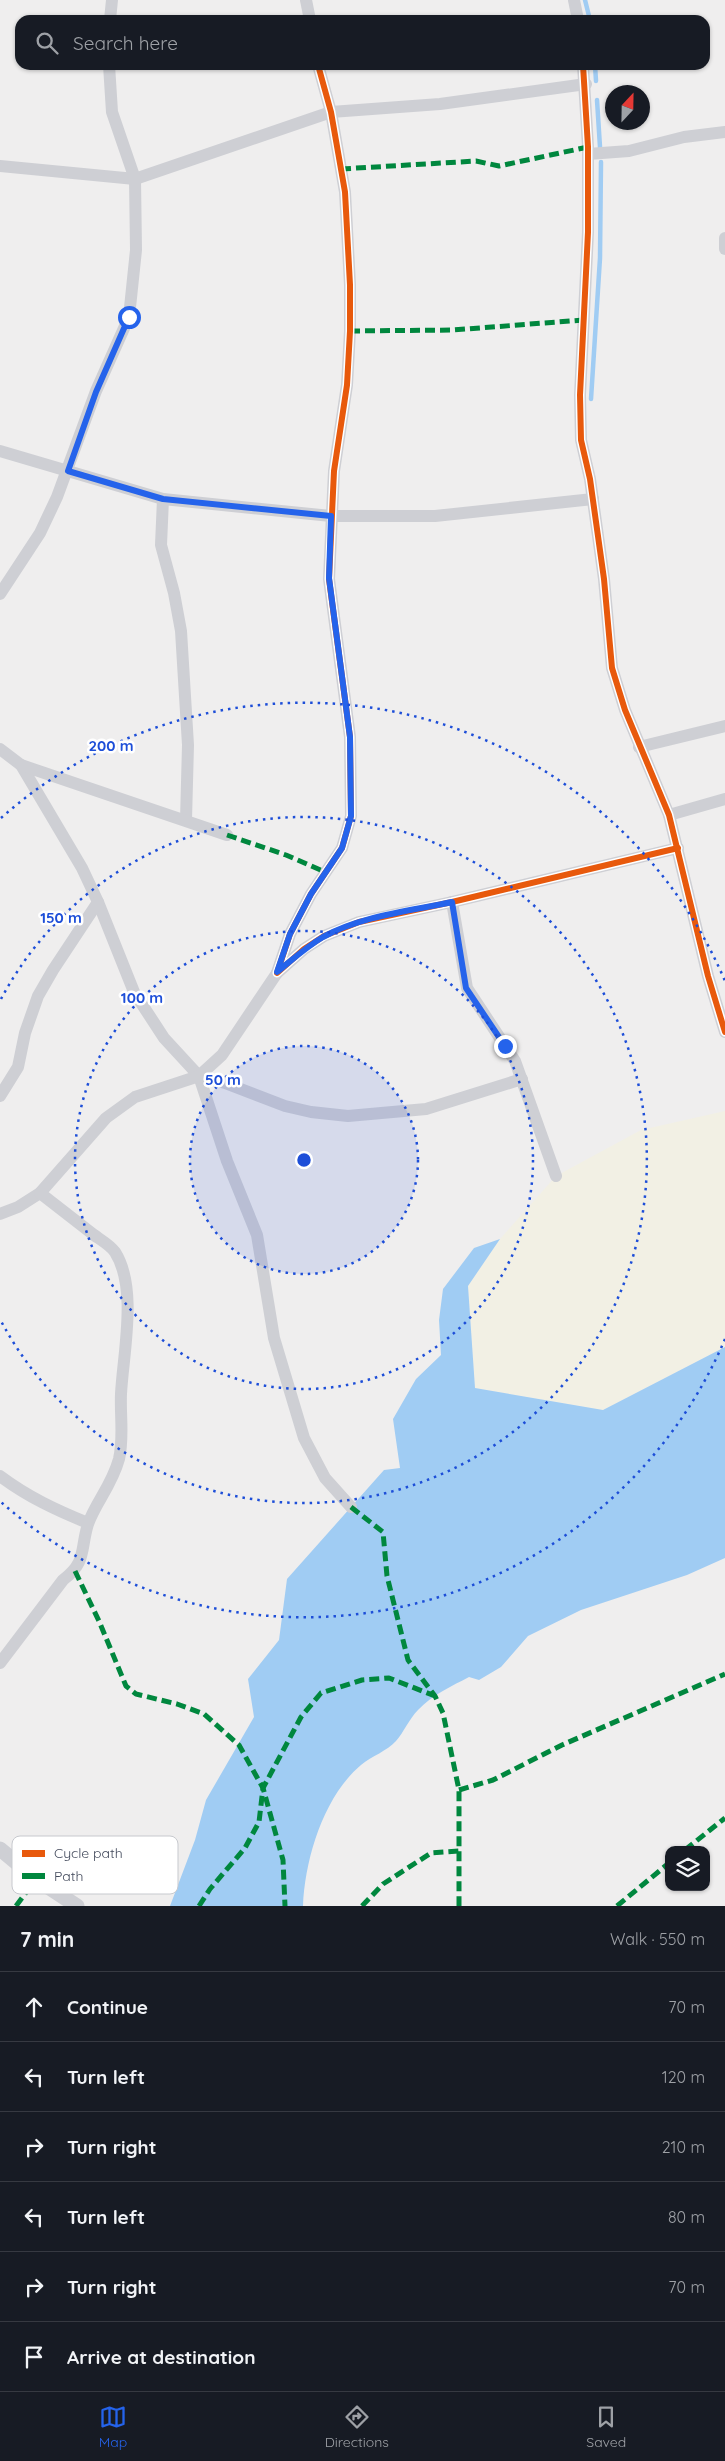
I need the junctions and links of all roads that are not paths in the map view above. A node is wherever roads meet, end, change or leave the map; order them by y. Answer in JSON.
{"nodes":[{"id":1,"x":112,"y":0,"type":"edge"},
{"id":2,"x":306,"y":0,"type":"edge"},
{"id":3,"x":574,"y":0,"type":"edge"},
{"id":4,"x":110,"y":15,"type":"edge"},
{"id":5,"x":309,"y":15,"type":"edge"},
{"id":6,"x":577,"y":15,"type":"edge"},
{"id":7,"x":109,"y":70,"type":"edge"},
{"id":8,"x":319,"y":70,"type":"edge"},
{"id":9,"x":584,"y":70,"type":"edge"},
{"id":10,"x":586,"y":84,"type":"junction"},
{"id":11,"x":331,"y":112,"type":"junction"},
{"id":12,"x":725,"y":132,"type":"edge"},
{"id":13,"x":588,"y":154,"type":"junction"},
{"id":14,"x":0,"y":166,"type":"edge"},
{"id":15,"x":135,"y":179,"type":"junction"},
{"id":16,"x":725,"y":238,"type":"edge"},
{"id":17,"x":725,"y":247,"type":"edge"},
{"id":18,"x":0,"y":451,"type":"edge"},
{"id":19,"x":68,"y":471,"type":"junction"},
{"id":20,"x":163,"y":499,"type":"junction"},
{"id":21,"x":593,"y":500,"type":"junction"},
{"id":22,"x":331,"y":516,"type":"junction"},
{"id":23,"x":0,"y":594,"type":"edge"},
{"id":24,"x":725,"y":726,"type":"edge"},
{"id":25,"x":639,"y":747,"type":"junction"},
{"id":26,"x":0,"y":749,"type":"edge"},
{"id":27,"x":20,"y":765,"type":"junction"},
{"id":28,"x":725,"y":799,"type":"edge"},
{"id":29,"x":669,"y":815,"type":"junction"},
{"id":30,"x":186,"y":820,"type":"junction"},
{"id":31,"x":228,"y":835,"type":"dead end"},
{"id":32,"x":678,"y":848,"type":"junction"},
{"id":33,"x":98,"y":902,"type":"junction"},
{"id":34,"x":452,"y":902,"type":"junction"},
{"id":35,"x":277,"y":972,"type":"junction"},
{"id":36,"x":725,"y":1032,"type":"edge"},
{"id":37,"x":199,"y":1076,"type":"junction"},
{"id":38,"x":522,"y":1079,"type":"junction"},
{"id":39,"x":0,"y":1096,"type":"edge"},
{"id":40,"x":556,"y":1176,"type":"dead end"},
{"id":41,"x":40,"y":1193,"type":"junction"},
{"id":42,"x":0,"y":1214,"type":"edge"},
{"id":43,"x":0,"y":1476,"type":"edge"},
{"id":44,"x":351,"y":1508,"type":"dead end"},
{"id":45,"x":88,"y":1523,"type":"junction"},
{"id":46,"x":0,"y":1663,"type":"edge"},
{"id":47,"x":0,"y":1849,"type":"edge"},
{"id":48,"x":12,"y":1859,"type":"edge"},
{"id":49,"x":59,"y":1894,"type":"edge"},
{"id":50,"x":77,"y":1906,"type":"edge"}],
"edges":[{"from":1,"to":4,"type":"street"},
{"from":2,"to":5,"type":"street"},
{"from":3,"to":6,"type":"street"},
{"from":7,"to":15,"type":"street"},
{"from":8,"to":11,"type":"street"},
{"from":9,"to":10,"type":"street"},
{"from":10,"to":11,"type":"street"},
{"from":10,"to":13,"type":"street"},
{"from":11,"to":15,"type":"street"},
{"from":11,"to":22,"type":"street"},
{"from":12,"to":13,"type":"street"},
{"from":13,"to":21,"type":"street"},
{"from":14,"to":15,"type":"street"},
{"from":15,"to":19,"type":"street"},
{"from":16,"to":17,"type":"street"},
{"from":18,"to":19,"type":"street"},
{"from":19,"to":20,"type":"street"},
{"from":19,"to":23,"type":"street"},
{"from":20,"to":22,"type":"street"},
{"from":20,"to":30,"type":"street"},
{"from":21,"to":22,"type":"street"},
{"from":21,"to":25,"type":"street"},
{"from":22,"to":35,"type":"street"},
{"from":24,"to":25,"type":"street"},
{"from":25,"to":29,"type":"street"},
{"from":26,"to":27,"type":"street"},
{"from":27,"to":30,"type":"street"},
{"from":27,"to":33,"type":"street"},
{"from":28,"to":29,"type":"street"},
{"from":29,"to":32,"type":"street"},
{"from":30,"to":31,"type":"street"},
{"from":32,"to":34,"type":"street"},
{"from":32,"to":36,"type":"street"},
{"from":33,"to":37,"type":"street"},
{"from":33,"to":39,"type":"street"},
{"from":34,"to":35,"type":"street"},
{"from":34,"to":38,"type":"street"},
{"from":35,"to":37,"type":"street"},
{"from":37,"to":38,"type":"street"},
{"from":37,"to":41,"type":"street"},
{"from":37,"to":44,"type":"street"},
{"from":38,"to":40,"type":"street"},
{"from":41,"to":42,"type":"street"},
{"from":41,"to":45,"type":"street"},
{"from":43,"to":45,"type":"street"},
{"from":45,"to":46,"type":"street"},
{"from":47,"to":48,"type":"street"},
{"from":49,"to":50,"type":"street"}]}
